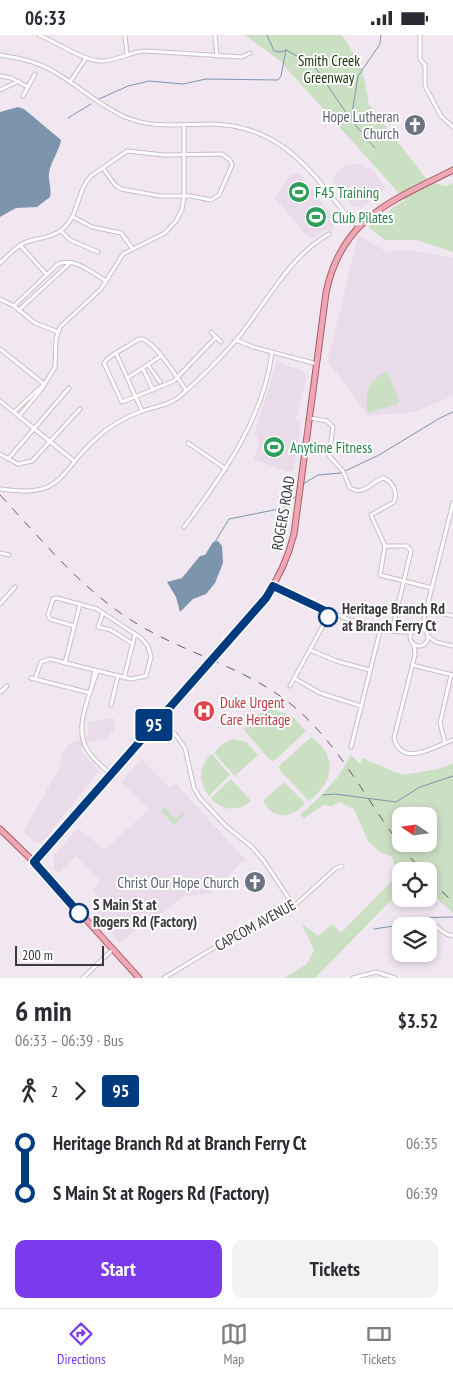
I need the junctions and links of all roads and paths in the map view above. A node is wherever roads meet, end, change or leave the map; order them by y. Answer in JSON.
{"nodes":[{"id":1,"x":39,"y":35,"type":"edge"},
{"id":2,"x":125,"y":35,"type":"edge"},
{"id":3,"x":215,"y":35,"type":"edge"},
{"id":4,"x":420,"y":35,"type":"edge"},
{"id":5,"x":127,"y":53,"type":"junction"},
{"id":6,"x":250,"y":53,"type":"dead end"},
{"id":7,"x":0,"y":55,"type":"edge"},
{"id":8,"x":217,"y":56,"type":"junction"},
{"id":9,"x":86,"y":58,"type":"junction"},
{"id":10,"x":35,"y":74,"type":"dead end"},
{"id":11,"x":0,"y":76,"type":"edge"},
{"id":12,"x":19,"y":81,"type":"junction"},
{"id":13,"x":70,"y":82,"type":"junction"},
{"id":14,"x":28,"y":87,"type":"junction"},
{"id":15,"x":0,"y":90,"type":"edge"},
{"id":16,"x":23,"y":96,"type":"dead end"},
{"id":17,"x":184,"y":125,"type":"junction"},
{"id":18,"x":453,"y":127,"type":"edge"},
{"id":19,"x":184,"y":154,"type":"junction"},
{"id":20,"x":103,"y":168,"type":"junction"},
{"id":21,"x":453,"y":170,"type":"edge"},
{"id":22,"x":184,"y":196,"type":"junction"},
{"id":23,"x":73,"y":217,"type":"junction"},
{"id":24,"x":359,"y":226,"type":"junction"},
{"id":25,"x":61,"y":231,"type":"junction"},
{"id":26,"x":329,"y":234,"type":"dead end"},
{"id":27,"x":20,"y":245,"type":"junction"},
{"id":28,"x":132,"y":248,"type":"junction"},
{"id":29,"x":98,"y":252,"type":"dead end"},
{"id":30,"x":70,"y":262,"type":"junction"},
{"id":31,"x":0,"y":263,"type":"edge"},
{"id":32,"x":47,"y":275,"type":"junction"},
{"id":33,"x":106,"y":281,"type":"junction"},
{"id":34,"x":1,"y":299,"type":"edge"},
{"id":35,"x":0,"y":304,"type":"edge"},
{"id":36,"x":14,"y":306,"type":"junction"},
{"id":37,"x":19,"y":310,"type":"junction"},
{"id":38,"x":58,"y":332,"type":"junction"},
{"id":39,"x":211,"y":332,"type":"dead end"},
{"id":40,"x":216,"y":337,"type":"junction"},
{"id":41,"x":236,"y":340,"type":"junction"},
{"id":42,"x":221,"y":342,"type":"dead end"},
{"id":43,"x":0,"y":349,"type":"edge"},
{"id":44,"x":116,"y":353,"type":"junction"},
{"id":45,"x":272,"y":353,"type":"junction"},
{"id":46,"x":161,"y":356,"type":"junction"},
{"id":47,"x":317,"y":364,"type":"junction"},
{"id":48,"x":148,"y":365,"type":"junction"},
{"id":49,"x":143,"y":369,"type":"junction"},
{"id":50,"x":129,"y":377,"type":"junction"},
{"id":51,"x":177,"y":377,"type":"junction"},
{"id":52,"x":160,"y":382,"type":"dead end"},
{"id":53,"x":44,"y":384,"type":"junction"},
{"id":54,"x":69,"y":388,"type":"dead end"},
{"id":55,"x":153,"y":390,"type":"junction"},
{"id":56,"x":186,"y":390,"type":"junction"},
{"id":57,"x":138,"y":397,"type":"junction"},
{"id":58,"x":0,"y":401,"type":"edge"},
{"id":59,"x":80,"y":409,"type":"dead end"},
{"id":60,"x":142,"y":411,"type":"junction"},
{"id":61,"x":14,"y":412,"type":"junction"},
{"id":62,"x":19,"y":416,"type":"junction"},
{"id":63,"x":310,"y":418,"type":"junction"},
{"id":64,"x":34,"y":429,"type":"junction"},
{"id":65,"x":52,"y":442,"type":"junction"},
{"id":66,"x":188,"y":443,"type":"dead end"},
{"id":67,"x":0,"y":453,"type":"edge"},
{"id":68,"x":8,"y":459,"type":"junction"},
{"id":69,"x":74,"y":461,"type":"junction"},
{"id":70,"x":226,"y":469,"type":"junction"},
{"id":71,"x":1,"y":489,"type":"edge"},
{"id":72,"x":453,"y":503,"type":"edge"},
{"id":73,"x":184,"y":527,"type":"dead end"},
{"id":74,"x":385,"y":545,"type":"junction"},
{"id":75,"x":0,"y":553,"type":"edge"},
{"id":76,"x":9,"y":555,"type":"dead end"},
{"id":77,"x":404,"y":582,"type":"junction"},
{"id":78,"x":273,"y":586,"type":"junction"},
{"id":79,"x":16,"y":587,"type":"dead end"},
{"id":80,"x":432,"y":588,"type":"junction"},
{"id":81,"x":0,"y":604,"type":"edge"},
{"id":82,"x":80,"y":604,"type":"junction"},
{"id":83,"x":426,"y":609,"type":"junction"},
{"id":84,"x":103,"y":613,"type":"junction"},
{"id":85,"x":330,"y":613,"type":"junction"},
{"id":86,"x":453,"y":616,"type":"edge"},
{"id":87,"x":424,"y":619,"type":"junction"},
{"id":88,"x":74,"y":626,"type":"junction"},
{"id":89,"x":381,"y":627,"type":"junction"},
{"id":90,"x":418,"y":629,"type":"junction"},
{"id":91,"x":392,"y":630,"type":"junction"},
{"id":92,"x":424,"y":630,"type":"junction"},
{"id":93,"x":412,"y":632,"type":"junction"},
{"id":94,"x":402,"y":633,"type":"junction"},
{"id":95,"x":135,"y":634,"type":"junction"},
{"id":96,"x":428,"y":636,"type":"junction"},
{"id":97,"x":410,"y":639,"type":"junction"},
{"id":98,"x":436,"y":642,"type":"junction"},
{"id":99,"x":426,"y":643,"type":"junction"},
{"id":100,"x":133,"y":644,"type":"junction"},
{"id":101,"x":414,"y":645,"type":"junction"},
{"id":102,"x":421,"y":646,"type":"junction"},
{"id":103,"x":453,"y":646,"type":"edge"},
{"id":104,"x":310,"y":650,"type":"junction"},
{"id":105,"x":415,"y":655,"type":"junction"},
{"id":106,"x":65,"y":663,"type":"junction"},
{"id":107,"x":412,"y":665,"type":"junction"},
{"id":108,"x":96,"y":670,"type":"junction"},
{"id":109,"x":370,"y":670,"type":"junction"},
{"id":110,"x":452,"y":675,"type":"edge"},
{"id":111,"x":118,"y":676,"type":"junction"},
{"id":112,"x":124,"y":677,"type":"junction"},
{"id":113,"x":294,"y":678,"type":"junction"},
{"id":114,"x":7,"y":686,"type":"dead end"},
{"id":115,"x":290,"y":686,"type":"dead end"},
{"id":116,"x":91,"y":691,"type":"junction"},
{"id":117,"x":0,"y":692,"type":"edge"},
{"id":118,"x":111,"y":705,"type":"dead end"},
{"id":119,"x":361,"y":706,"type":"junction"},
{"id":120,"x":159,"y":719,"type":"junction"},
{"id":121,"x":453,"y":740,"type":"edge"},
{"id":122,"x":445,"y":743,"type":"junction"},
{"id":123,"x":351,"y":747,"type":"dead end"},
{"id":124,"x":112,"y":775,"type":"junction"},
{"id":125,"x":0,"y":829,"type":"edge"},
{"id":126,"x":34,"y":862,"type":"junction"},
{"id":127,"x":342,"y":866,"type":"dead end"},
{"id":128,"x":294,"y":906,"type":"junction"},
{"id":129,"x":437,"y":927,"type":"edge"},
{"id":130,"x":452,"y":936,"type":"edge"},
{"id":131,"x":112,"y":950,"type":"junction"},
{"id":132,"x":83,"y":978,"type":"edge"},
{"id":133,"x":139,"y":978,"type":"edge"},
{"id":134,"x":164,"y":978,"type":"edge"},
{"id":135,"x":353,"y":978,"type":"edge"},
{"id":136,"x":395,"y":978,"type":"edge"}],
"edges":[{"from":1,"to":9,"type":"street"},
{"from":2,"to":5,"type":"street"},
{"from":3,"to":8,"type":"street"},
{"from":4,"to":18,"type":"street"},
{"from":5,"to":8,"type":"street"},
{"from":5,"to":9,"type":"street"},
{"from":6,"to":8,"type":"street"},
{"from":7,"to":13,"type":"street"},
{"from":9,"to":13,"type":"street"},
{"from":10,"to":14,"type":"street"},
{"from":11,"to":12,"type":"street"},
{"from":12,"to":14,"type":"street"},
{"from":12,"to":15,"type":"street"},
{"from":13,"to":17,"type":"street"},
{"from":14,"to":16,"type":"street"},
{"from":17,"to":19,"type":"street"},
{"from":17,"to":24,"type":"street"},
{"from":19,"to":20,"type":"street"},
{"from":19,"to":22,"type":"street"},
{"from":19,"to":22,"type":"street"},
{"from":20,"to":22,"type":"street"},
{"from":20,"to":23,"type":"street"},
{"from":21,"to":24,"type":"main road","name":"ROGERS ROAD"},
{"from":22,"to":28,"type":"street"},
{"from":23,"to":25,"type":"street"},
{"from":23,"to":28,"type":"street"},
{"from":24,"to":47,"type":"main road","name":"ROGERS ROAD"},
{"from":25,"to":27,"type":"street"},
{"from":25,"to":29,"type":"street"},
{"from":26,"to":41,"type":"street"},
{"from":27,"to":31,"type":"street"},
{"from":27,"to":32,"type":"street"},
{"from":28,"to":33,"type":"street"},
{"from":30,"to":32,"type":"street"},
{"from":30,"to":33,"type":"street"},
{"from":30,"to":37,"type":"street"},
{"from":32,"to":36,"type":"street"},
{"from":33,"to":38,"type":"street"},
{"from":34,"to":35,"type":"street"},
{"from":34,"to":36,"type":"street"},
{"from":36,"to":37,"type":"street"},
{"from":37,"to":38,"type":"street"},
{"from":38,"to":53,"type":"street"},
{"from":39,"to":40,"type":"street"},
{"from":40,"to":42,"type":"street"},
{"from":40,"to":51,"type":"street"},
{"from":41,"to":45,"type":"street"},
{"from":41,"to":56,"type":"street"},
{"from":43,"to":53,"type":"street"},
{"from":44,"to":46,"type":"street"},
{"from":44,"to":50,"type":"street"},
{"from":44,"to":57,"type":"street"},
{"from":45,"to":47,"type":"street"},
{"from":45,"to":70,"type":"street"},
{"from":46,"to":48,"type":"street"},
{"from":46,"to":51,"type":"street"},
{"from":47,"to":63,"type":"main road","name":"ROGERS ROAD"},
{"from":48,"to":49,"type":"street"},
{"from":48,"to":52,"type":"street"},
{"from":49,"to":50,"type":"street"},
{"from":49,"to":55,"type":"street"},
{"from":50,"to":57,"type":"street"},
{"from":51,"to":55,"type":"street"},
{"from":51,"to":56,"type":"street"},
{"from":53,"to":61,"type":"street"},
{"from":53,"to":62,"type":"street"},
{"from":54,"to":64,"type":"street"},
{"from":55,"to":57,"type":"street"},
{"from":56,"to":60,"type":"street"},
{"from":57,"to":60,"type":"street"},
{"from":58,"to":61,"type":"street"},
{"from":59,"to":65,"type":"street"},
{"from":60,"to":69,"type":"street"},
{"from":61,"to":62,"type":"street"},
{"from":62,"to":64,"type":"street"},
{"from":63,"to":74,"type":"street"},
{"from":63,"to":78,"type":"main road","name":"ROGERS ROAD"},
{"from":64,"to":65,"type":"street"},
{"from":64,"to":68,"type":"street"},
{"from":65,"to":68,"type":"street"},
{"from":65,"to":69,"type":"street"},
{"from":66,"to":70,"type":"street"},
{"from":67,"to":68,"type":"street"},
{"from":69,"to":71,"type":"street"},
{"from":70,"to":73,"type":"street"},
{"from":72,"to":80,"type":"street"},
{"from":74,"to":77,"type":"street"},
{"from":74,"to":77,"type":"street"},
{"from":75,"to":76,"type":"street"},
{"from":77,"to":80,"type":"street"},
{"from":77,"to":91,"type":"street"},
{"from":78,"to":85,"type":"street"},
{"from":78,"to":120,"type":"main road","name":"ROGERS ROAD"},
{"from":79,"to":81,"type":"street"},
{"from":80,"to":83,"type":"street"},
{"from":82,"to":84,"type":"street"},
{"from":82,"to":88,"type":"street"},
{"from":82,"to":88,"type":"street"},
{"from":83,"to":86,"type":"street"},
{"from":83,"to":87,"type":"street"},
{"from":84,"to":95,"type":"street"},
{"from":84,"to":100,"type":"street"},
{"from":85,"to":89,"type":"street"},
{"from":85,"to":104,"type":"street"},
{"from":87,"to":90,"type":"street"},
{"from":87,"to":92,"type":"street"},
{"from":88,"to":106,"type":"street"},
{"from":89,"to":91,"type":"street"},
{"from":89,"to":109,"type":"street"},
{"from":90,"to":92,"type":"street"},
{"from":90,"to":93,"type":"street"},
{"from":91,"to":94,"type":"street"},
{"from":92,"to":96,"type":"street"},
{"from":93,"to":94,"type":"street"},
{"from":93,"to":97,"type":"street"},
{"from":94,"to":97,"type":"street"},
{"from":95,"to":100,"type":"street"},
{"from":95,"to":112,"type":"street"},
{"from":96,"to":98,"type":"street"},
{"from":96,"to":99,"type":"street"},
{"from":97,"to":101,"type":"street"},
{"from":98,"to":99,"type":"street"},
{"from":98,"to":103,"type":"street"},
{"from":99,"to":102,"type":"street"},
{"from":100,"to":112,"type":"street"},
{"from":101,"to":102,"type":"street"},
{"from":101,"to":105,"type":"street"},
{"from":102,"to":105,"type":"street"},
{"from":104,"to":109,"type":"street"},
{"from":104,"to":113,"type":"street"},
{"from":105,"to":107,"type":"street"},
{"from":106,"to":108,"type":"street"},
{"from":106,"to":116,"type":"street"},
{"from":107,"to":110,"type":"street"},
{"from":107,"to":122,"type":"street"},
{"from":108,"to":111,"type":"street"},
{"from":108,"to":116,"type":"street"},
{"from":109,"to":119,"type":"street"},
{"from":110,"to":122,"type":"street"},
{"from":111,"to":112,"type":"street"},
{"from":111,"to":118,"type":"street"},
{"from":113,"to":115,"type":"street"},
{"from":113,"to":119,"type":"street"},
{"from":114,"to":117,"type":"street"},
{"from":116,"to":124,"type":"street"},
{"from":119,"to":123,"type":"street"},
{"from":120,"to":124,"type":"main road","name":"ROGERS ROAD"},
{"from":120,"to":128,"type":"street"},
{"from":121,"to":122,"type":"street"},
{"from":124,"to":126,"type":"main road","name":"ROGERS ROAD"},
{"from":125,"to":126,"type":"main road"},
{"from":126,"to":131,"type":"main road"},
{"from":127,"to":128,"type":"street","name":"CAPCOM AVENUE"},
{"from":128,"to":134,"type":"street","name":"CAPCOM AVENUE"},
{"from":129,"to":130,"type":"street"},
{"from":131,"to":132,"type":"street"},
{"from":131,"to":133,"type":"main road"},
{"from":135,"to":136,"type":"street"}]}
